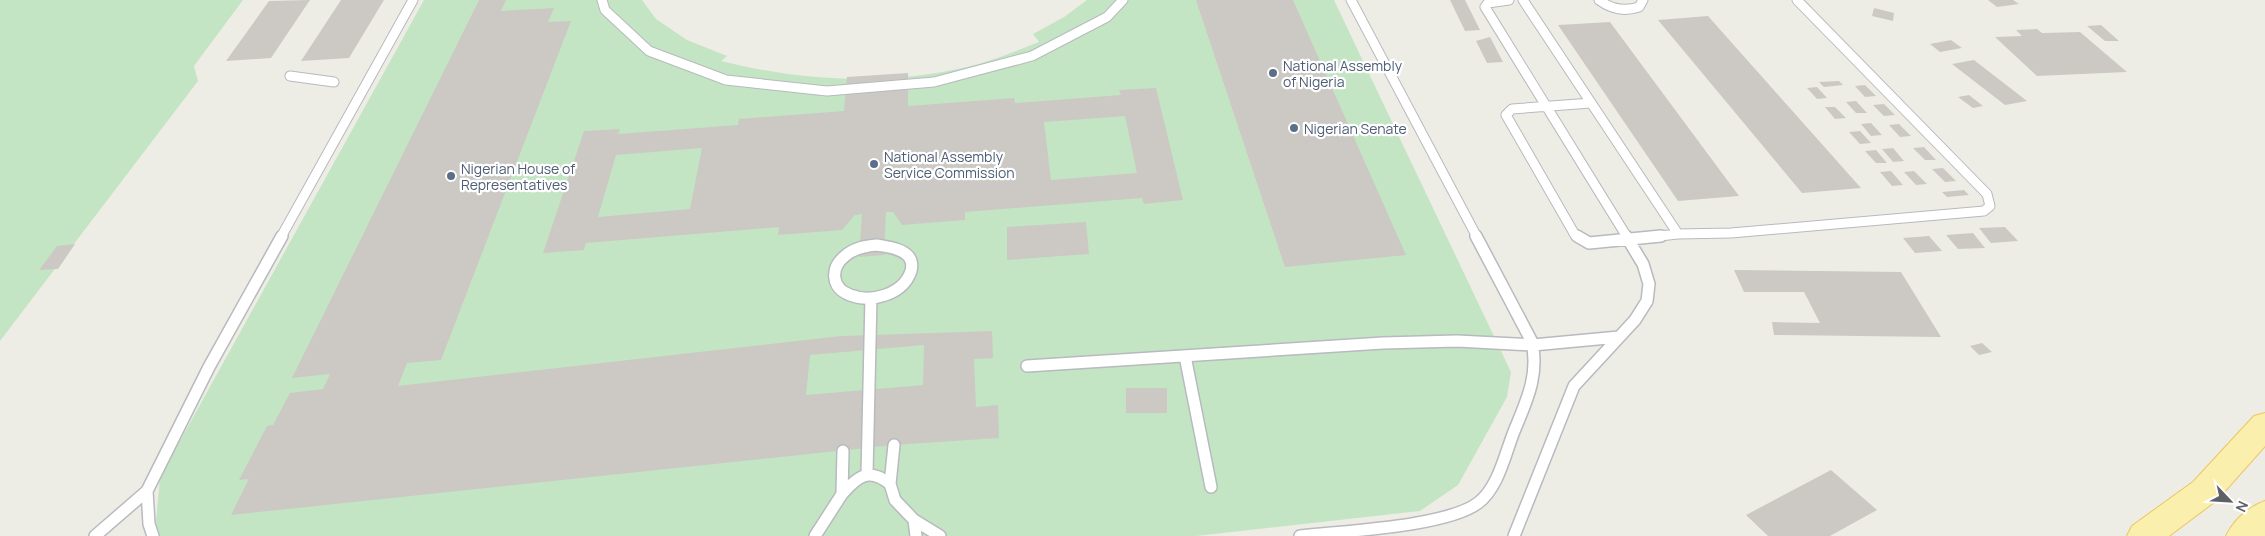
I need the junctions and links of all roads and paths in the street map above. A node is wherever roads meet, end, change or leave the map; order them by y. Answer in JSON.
{"nodes":[{"id":1,"x":413,"y":0,"type":"edge"},
{"id":2,"x":602,"y":0,"type":"edge"},
{"id":3,"x":1123,"y":0,"type":"edge"},
{"id":4,"x":1351,"y":0,"type":"edge"},
{"id":5,"x":1509,"y":0,"type":"edge"},
{"id":6,"x":1522,"y":0,"type":"edge"},
{"id":7,"x":1599,"y":0,"type":"edge"},
{"id":8,"x":1643,"y":0,"type":"edge"},
{"id":9,"x":1796,"y":0,"type":"edge"},
{"id":10,"x":290,"y":76,"type":"dead end"},
{"id":11,"x":334,"y":82,"type":"dead end"},
{"id":12,"x":1591,"y":103,"type":"junction"},
{"id":13,"x":1546,"y":106,"type":"junction"},
{"id":14,"x":1678,"y":234,"type":"junction"},
{"id":15,"x":1627,"y":240,"type":"junction"},
{"id":16,"x":871,"y":298,"type":"junction"},
{"id":17,"x":1619,"y":336,"type":"junction"},
{"id":18,"x":1533,"y":345,"type":"junction"},
{"id":19,"x":1185,"y":356,"type":"junction"},
{"id":20,"x":1026,"y":366,"type":"dead end"},
{"id":21,"x":2265,"y":425,"type":"edge"},
{"id":22,"x":894,"y":445,"type":"dead end"},
{"id":23,"x":843,"y":450,"type":"dead end"},
{"id":24,"x":867,"y":474,"type":"junction"},
{"id":25,"x":890,"y":484,"type":"junction"},
{"id":26,"x":1211,"y":487,"type":"dead end"},
{"id":27,"x":147,"y":491,"type":"junction"},
{"id":28,"x":842,"y":494,"type":"junction"},
{"id":29,"x":2265,"y":515,"type":"edge"},
{"id":30,"x":914,"y":520,"type":"junction"},
{"id":31,"x":95,"y":536,"type":"edge"},
{"id":32,"x":153,"y":536,"type":"edge"},
{"id":33,"x":815,"y":536,"type":"edge"},
{"id":34,"x":916,"y":536,"type":"edge"},
{"id":35,"x":940,"y":536,"type":"edge"},
{"id":36,"x":1300,"y":536,"type":"edge"},
{"id":37,"x":1514,"y":536,"type":"edge"},
{"id":38,"x":2144,"y":536,"type":"edge"},
{"id":39,"x":2242,"y":536,"type":"edge"}],
"edges":[{"from":1,"to":27,"type":"lane"},
{"from":2,"to":3,"type":"lane"},
{"from":4,"to":18,"type":"lane"},
{"from":5,"to":13,"type":"lane"},
{"from":6,"to":12,"type":"lane"},
{"from":7,"to":8,"type":"lane"},
{"from":9,"to":14,"type":"lane"},
{"from":10,"to":11,"type":"lane"},
{"from":12,"to":13,"type":"lane"},
{"from":12,"to":14,"type":"lane"},
{"from":13,"to":15,"type":"lane"},
{"from":13,"to":15,"type":"lane"},
{"from":14,"to":15,"type":"lane"},
{"from":15,"to":17,"type":"lane"},
{"from":16,"to":16,"type":"lane"},
{"from":16,"to":24,"type":"lane"},
{"from":17,"to":18,"type":"lane"},
{"from":17,"to":37,"type":"lane"},
{"from":18,"to":19,"type":"lane"},
{"from":18,"to":36,"type":"lane"},
{"from":19,"to":20,"type":"lane"},
{"from":19,"to":26,"type":"lane"},
{"from":21,"to":38,"type":"main road"},
{"from":22,"to":25,"type":"lane"},
{"from":23,"to":28,"type":"lane"},
{"from":24,"to":25,"type":"lane"},
{"from":24,"to":28,"type":"lane"},
{"from":25,"to":30,"type":"lane"},
{"from":27,"to":31,"type":"lane"},
{"from":27,"to":32,"type":"lane"},
{"from":28,"to":33,"type":"lane"},
{"from":29,"to":39,"type":"main road"},
{"from":30,"to":34,"type":"lane"},
{"from":30,"to":35,"type":"lane"}]}
